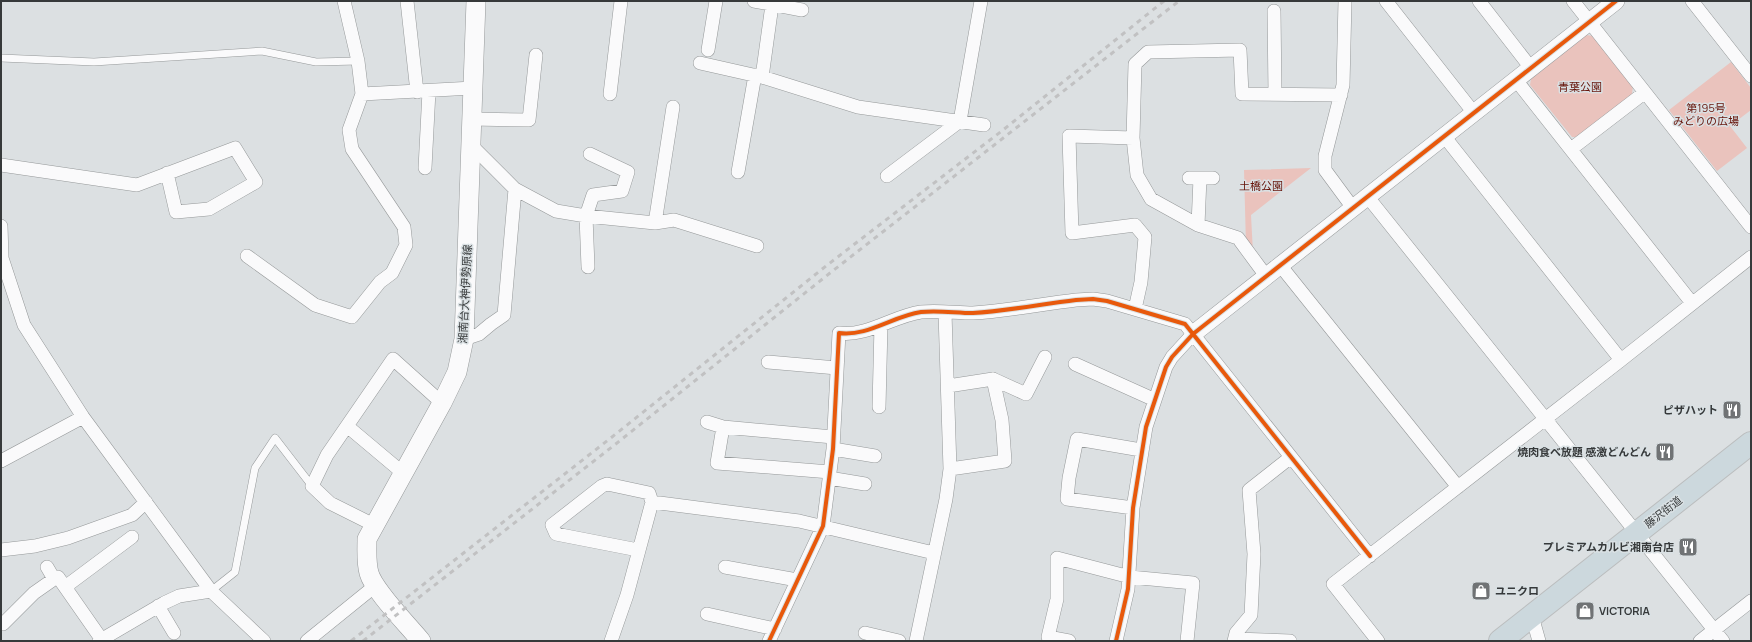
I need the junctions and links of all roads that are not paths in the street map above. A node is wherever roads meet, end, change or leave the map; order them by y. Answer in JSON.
{"nodes":[{"id":1,"x":344,"y":1,"type":"edge"},
{"id":2,"x":407,"y":1,"type":"edge"},
{"id":3,"x":476,"y":1,"type":"edge"},
{"id":4,"x":621,"y":1,"type":"edge"},
{"id":5,"x":716,"y":1,"type":"edge"},
{"id":6,"x":754,"y":1,"type":"edge"},
{"id":7,"x":981,"y":1,"type":"edge"},
{"id":8,"x":1345,"y":1,"type":"edge"},
{"id":9,"x":1386,"y":1,"type":"edge"},
{"id":10,"x":1479,"y":1,"type":"edge"},
{"id":11,"x":1573,"y":1,"type":"edge"},
{"id":12,"x":1616,"y":1,"type":"edge"},
{"id":13,"x":1692,"y":1,"type":"edge"},
{"id":14,"x":772,"y":5,"type":"junction"},
{"id":15,"x":802,"y":10,"type":"dead end"},
{"id":16,"x":1274,"y":11,"type":"dead end"},
{"id":17,"x":1589,"y":22,"type":"junction"},
{"id":18,"x":708,"y":50,"type":"dead end"},
{"id":19,"x":536,"y":55,"type":"dead end"},
{"id":20,"x":1,"y":58,"type":"edge"},
{"id":21,"x":358,"y":61,"type":"junction"},
{"id":22,"x":700,"y":63,"type":"dead end"},
{"id":23,"x":1531,"y":68,"type":"junction"},
{"id":24,"x":758,"y":76,"type":"junction"},
{"id":25,"x":1751,"y":76,"type":"edge"},
{"id":26,"x":1516,"y":80,"type":"junction"},
{"id":27,"x":473,"y":88,"type":"junction"},
{"id":28,"x":423,"y":91,"type":"junction"},
{"id":29,"x":1644,"y":93,"type":"junction"},
{"id":30,"x":362,"y":94,"type":"junction"},
{"id":31,"x":610,"y":94,"type":"dead end"},
{"id":32,"x":1275,"y":94,"type":"junction"},
{"id":33,"x":1341,"y":95,"type":"junction"},
{"id":34,"x":673,"y":107,"type":"dead end"},
{"id":35,"x":1474,"y":113,"type":"junction"},
{"id":36,"x":472,"y":119,"type":"junction"},
{"id":37,"x":960,"y":121,"type":"junction"},
{"id":38,"x":984,"y":125,"type":"dead end"},
{"id":39,"x":1444,"y":136,"type":"junction"},
{"id":40,"x":1133,"y":138,"type":"junction"},
{"id":41,"x":472,"y":146,"type":"junction"},
{"id":42,"x":1571,"y":149,"type":"junction"},
{"id":43,"x":590,"y":154,"type":"dead end"},
{"id":44,"x":1,"y":165,"type":"edge"},
{"id":45,"x":425,"y":168,"type":"dead end"},
{"id":46,"x":738,"y":172,"type":"dead end"},
{"id":47,"x":167,"y":174,"type":"junction"},
{"id":48,"x":887,"y":176,"type":"dead end"},
{"id":49,"x":1213,"y":178,"type":"dead end"},
{"id":50,"x":515,"y":189,"type":"junction"},
{"id":51,"x":1367,"y":196,"type":"junction"},
{"id":52,"x":1353,"y":208,"type":"junction"},
{"id":53,"x":586,"y":216,"type":"junction"},
{"id":54,"x":655,"y":223,"type":"junction"},
{"id":55,"x":1198,"y":225,"type":"junction"},
{"id":56,"x":1,"y":226,"type":"edge"},
{"id":57,"x":1751,"y":227,"type":"edge"},
{"id":58,"x":757,"y":246,"type":"dead end"},
{"id":59,"x":2,"y":256,"type":"edge"},
{"id":60,"x":247,"y":256,"type":"dead end"},
{"id":61,"x":1751,"y":257,"type":"edge"},
{"id":62,"x":1280,"y":265,"type":"junction"},
{"id":63,"x":588,"y":267,"type":"dead end"},
{"id":64,"x":1266,"y":276,"type":"junction"},
{"id":65,"x":1692,"y":303,"type":"junction"},
{"id":66,"x":1135,"y":309,"type":"junction"},
{"id":67,"x":945,"y":313,"type":"junction"},
{"id":68,"x":881,"y":325,"type":"junction"},
{"id":69,"x":1193,"y":334,"type":"junction"},
{"id":70,"x":464,"y":339,"type":"junction"},
{"id":71,"x":1045,"y":357,"type":"dead end"},
{"id":72,"x":1622,"y":360,"type":"junction"},
{"id":73,"x":768,"y":362,"type":"dead end"},
{"id":74,"x":1075,"y":364,"type":"dead end"},
{"id":75,"x":837,"y":368,"type":"junction"},
{"id":76,"x":993,"y":380,"type":"junction"},
{"id":77,"x":948,"y":386,"type":"junction"},
{"id":78,"x":1155,"y":400,"type":"junction"},
{"id":79,"x":442,"y":403,"type":"junction"},
{"id":80,"x":880,"y":407,"type":"dead end"},
{"id":81,"x":83,"y":417,"type":"junction"},
{"id":82,"x":1545,"y":419,"type":"junction"},
{"id":83,"x":707,"y":422,"type":"dead end"},
{"id":84,"x":347,"y":426,"type":"junction"},
{"id":85,"x":722,"y":427,"type":"junction"},
{"id":86,"x":833,"y":443,"type":"junction"},
{"id":87,"x":1751,"y":443,"type":"edge"},
{"id":88,"x":1141,"y":450,"type":"junction"},
{"id":89,"x":875,"y":456,"type":"dead end"},
{"id":90,"x":1291,"y":457,"type":"junction"},
{"id":91,"x":1,"y":460,"type":"edge"},
{"id":92,"x":950,"y":469,"type":"junction"},
{"id":93,"x":403,"y":473,"type":"junction"},
{"id":94,"x":830,"y":475,"type":"junction"},
{"id":95,"x":865,"y":484,"type":"dead end"},
{"id":96,"x":312,"y":486,"type":"junction"},
{"id":97,"x":1458,"y":487,"type":"junction"},
{"id":98,"x":146,"y":502,"type":"junction"},
{"id":99,"x":652,"y":502,"type":"junction"},
{"id":100,"x":1133,"y":508,"type":"junction"},
{"id":101,"x":374,"y":525,"type":"junction"},
{"id":102,"x":823,"y":526,"type":"junction"},
{"id":103,"x":1637,"y":534,"type":"junction"},
{"id":104,"x":132,"y":538,"type":"dead end"},
{"id":105,"x":1,"y":550,"type":"edge"},
{"id":106,"x":638,"y":550,"type":"junction"},
{"id":107,"x":934,"y":553,"type":"junction"},
{"id":108,"x":1370,"y":556,"type":"junction"},
{"id":109,"x":47,"y":567,"type":"dead end"},
{"id":110,"x":725,"y":567,"type":"dead end"},
{"id":111,"x":1130,"y":577,"type":"junction"},
{"id":112,"x":797,"y":580,"type":"junction"},
{"id":113,"x":60,"y":583,"type":"junction"},
{"id":114,"x":375,"y":586,"type":"junction"},
{"id":115,"x":211,"y":592,"type":"junction"},
{"id":116,"x":1751,"y":601,"type":"edge"},
{"id":117,"x":158,"y":606,"type":"junction"},
{"id":118,"x":707,"y":614,"type":"dead end"},
{"id":119,"x":1532,"y":616,"type":"junction"},
{"id":120,"x":3,"y":624,"type":"dead end"},
{"id":121,"x":775,"y":629,"type":"junction"},
{"id":122,"x":1714,"y":630,"type":"junction"},
{"id":123,"x":174,"y":633,"type":"dead end"},
{"id":124,"x":865,"y":633,"type":"dead end"},
{"id":125,"x":100,"y":640,"type":"edge"},
{"id":126,"x":1235,"y":640,"type":"edge"},
{"id":127,"x":264,"y":641,"type":"edge"},
{"id":128,"x":307,"y":641,"type":"edge"},
{"id":129,"x":421,"y":641,"type":"edge"},
{"id":130,"x":611,"y":641,"type":"edge"},
{"id":131,"x":769,"y":641,"type":"edge"},
{"id":132,"x":899,"y":641,"type":"edge"},
{"id":133,"x":916,"y":641,"type":"edge"},
{"id":134,"x":1069,"y":641,"type":"edge"},
{"id":135,"x":1116,"y":641,"type":"edge"},
{"id":136,"x":1187,"y":641,"type":"edge"},
{"id":137,"x":1290,"y":641,"type":"edge"},
{"id":138,"x":1378,"y":641,"type":"edge"},
{"id":139,"x":1500,"y":641,"type":"edge"},
{"id":140,"x":1539,"y":641,"type":"edge"},
{"id":141,"x":1700,"y":641,"type":"edge"},
{"id":142,"x":1723,"y":641,"type":"edge"}],
"edges":[{"from":1,"to":21,"type":"street"},
{"from":2,"to":28,"type":"street"},
{"from":3,"to":27,"type":"main road","name":"湘南台大神伊勢原線"},
{"from":4,"to":31,"type":"street"},
{"from":5,"to":18,"type":"street"},
{"from":6,"to":14,"type":"street"},
{"from":7,"to":37,"type":"street"},
{"from":8,"to":33,"type":"street"},
{"from":9,"to":35,"type":"street"},
{"from":10,"to":23,"type":"street"},
{"from":11,"to":17,"type":"street"},
{"from":12,"to":17,"type":"street"},
{"from":13,"to":25,"type":"street"},
{"from":14,"to":15,"type":"street"},
{"from":14,"to":24,"type":"street"},
{"from":16,"to":32,"type":"street"},
{"from":17,"to":23,"type":"street"},
{"from":17,"to":29,"type":"street"},
{"from":19,"to":36,"type":"street"},
{"from":20,"to":21,"type":"lane"},
{"from":21,"to":30,"type":"street"},
{"from":22,"to":24,"type":"street"},
{"from":23,"to":26,"type":"street"},
{"from":24,"to":37,"type":"street"},
{"from":24,"to":46,"type":"street"},
{"from":26,"to":35,"type":"street"},
{"from":26,"to":42,"type":"street"},
{"from":27,"to":28,"type":"street"},
{"from":27,"to":36,"type":"main road","name":"湘南台大神伊勢原線"},
{"from":28,"to":30,"type":"street"},
{"from":28,"to":45,"type":"street"},
{"from":29,"to":42,"type":"street"},
{"from":29,"to":57,"type":"street"},
{"from":30,"to":60,"type":"street"},
{"from":32,"to":33,"type":"street"},
{"from":32,"to":40,"type":"street"},
{"from":33,"to":52,"type":"street"},
{"from":34,"to":54,"type":"street"},
{"from":35,"to":39,"type":"street"},
{"from":36,"to":41,"type":"main road","name":"湘南台大神伊勢原線"},
{"from":37,"to":38,"type":"street"},
{"from":37,"to":48,"type":"street"},
{"from":39,"to":51,"type":"street"},
{"from":39,"to":72,"type":"street"},
{"from":40,"to":55,"type":"street"},
{"from":40,"to":66,"type":"street"},
{"from":41,"to":50,"type":"street"},
{"from":41,"to":70,"type":"main road","name":"湘南台大神伊勢原線"},
{"from":42,"to":65,"type":"street"},
{"from":43,"to":53,"type":"street"},
{"from":44,"to":47,"type":"street"},
{"from":47,"to":47,"type":"street"},
{"from":49,"to":55,"type":"street"},
{"from":50,"to":53,"type":"street"},
{"from":50,"to":70,"type":"street"},
{"from":51,"to":52,"type":"street"},
{"from":51,"to":82,"type":"street"},
{"from":52,"to":62,"type":"street"},
{"from":53,"to":54,"type":"street"},
{"from":53,"to":63,"type":"street"},
{"from":54,"to":58,"type":"street"},
{"from":55,"to":64,"type":"street"},
{"from":56,"to":59,"type":"street"},
{"from":59,"to":81,"type":"street"},
{"from":61,"to":65,"type":"street"},
{"from":62,"to":64,"type":"street"},
{"from":62,"to":97,"type":"street"},
{"from":64,"to":69,"type":"street"},
{"from":65,"to":72,"type":"street"},
{"from":66,"to":67,"type":"street"},
{"from":66,"to":69,"type":"street"},
{"from":67,"to":68,"type":"street"},
{"from":67,"to":77,"type":"street"},
{"from":68,"to":75,"type":"street"},
{"from":68,"to":80,"type":"street"},
{"from":69,"to":78,"type":"street"},
{"from":69,"to":90,"type":"street"},
{"from":70,"to":79,"type":"main road","name":"湘南台大神伊勢原線"},
{"from":71,"to":76,"type":"street"},
{"from":72,"to":82,"type":"street"},
{"from":73,"to":75,"type":"street"},
{"from":74,"to":78,"type":"street"},
{"from":75,"to":86,"type":"street"},
{"from":76,"to":77,"type":"street"},
{"from":76,"to":92,"type":"street"},
{"from":77,"to":92,"type":"street"},
{"from":78,"to":88,"type":"street"},
{"from":79,"to":84,"type":"street"},
{"from":79,"to":93,"type":"main road","name":"湘南台大神伊勢原線"},
{"from":81,"to":91,"type":"street"},
{"from":81,"to":98,"type":"street"},
{"from":82,"to":97,"type":"street"},
{"from":82,"to":103,"type":"street"},
{"from":83,"to":85,"type":"street"},
{"from":84,"to":93,"type":"street"},
{"from":84,"to":96,"type":"street"},
{"from":85,"to":86,"type":"street"},
{"from":85,"to":94,"type":"street"},
{"from":86,"to":89,"type":"street"},
{"from":86,"to":94,"type":"street"},
{"from":87,"to":103,"type":"highway","name":"藤沢街道"},
{"from":88,"to":100,"type":"street"},
{"from":88,"to":100,"type":"street"},
{"from":90,"to":108,"type":"street"},
{"from":90,"to":126,"type":"street"},
{"from":92,"to":107,"type":"street"},
{"from":93,"to":101,"type":"main road","name":"湘南台大神伊勢原線"},
{"from":94,"to":95,"type":"street"},
{"from":94,"to":102,"type":"street"},
{"from":96,"to":101,"type":"street"},
{"from":96,"to":115,"type":"lane"},
{"from":97,"to":108,"type":"street"},
{"from":98,"to":105,"type":"street"},
{"from":98,"to":115,"type":"street"},
{"from":99,"to":102,"type":"street"},
{"from":99,"to":106,"type":"street"},
{"from":99,"to":106,"type":"street"},
{"from":100,"to":111,"type":"street"},
{"from":101,"to":114,"type":"main road","name":"湘南台大神伊勢原線"},
{"from":102,"to":107,"type":"street"},
{"from":102,"to":112,"type":"street"},
{"from":103,"to":119,"type":"highway","name":"藤沢街道"},
{"from":103,"to":122,"type":"street"},
{"from":104,"to":113,"type":"street"},
{"from":106,"to":130,"type":"street"},
{"from":107,"to":133,"type":"street"},
{"from":108,"to":138,"type":"street"},
{"from":109,"to":113,"type":"street"},
{"from":110,"to":112,"type":"street"},
{"from":111,"to":134,"type":"street"},
{"from":111,"to":135,"type":"street"},
{"from":111,"to":136,"type":"street"},
{"from":112,"to":121,"type":"street"},
{"from":113,"to":120,"type":"street"},
{"from":113,"to":125,"type":"street"},
{"from":114,"to":128,"type":"street"},
{"from":114,"to":129,"type":"main road","name":"湘南台大神伊勢原線"},
{"from":115,"to":117,"type":"street"},
{"from":115,"to":127,"type":"street"},
{"from":116,"to":122,"type":"street"},
{"from":117,"to":123,"type":"street"},
{"from":117,"to":125,"type":"street"},
{"from":118,"to":121,"type":"street"},
{"from":119,"to":139,"type":"highway","name":"藤沢街道"},
{"from":119,"to":140,"type":"street"},
{"from":121,"to":131,"type":"street"},
{"from":122,"to":141,"type":"street"},
{"from":122,"to":142,"type":"street"},
{"from":124,"to":132,"type":"street"},
{"from":126,"to":137,"type":"street"}]}
